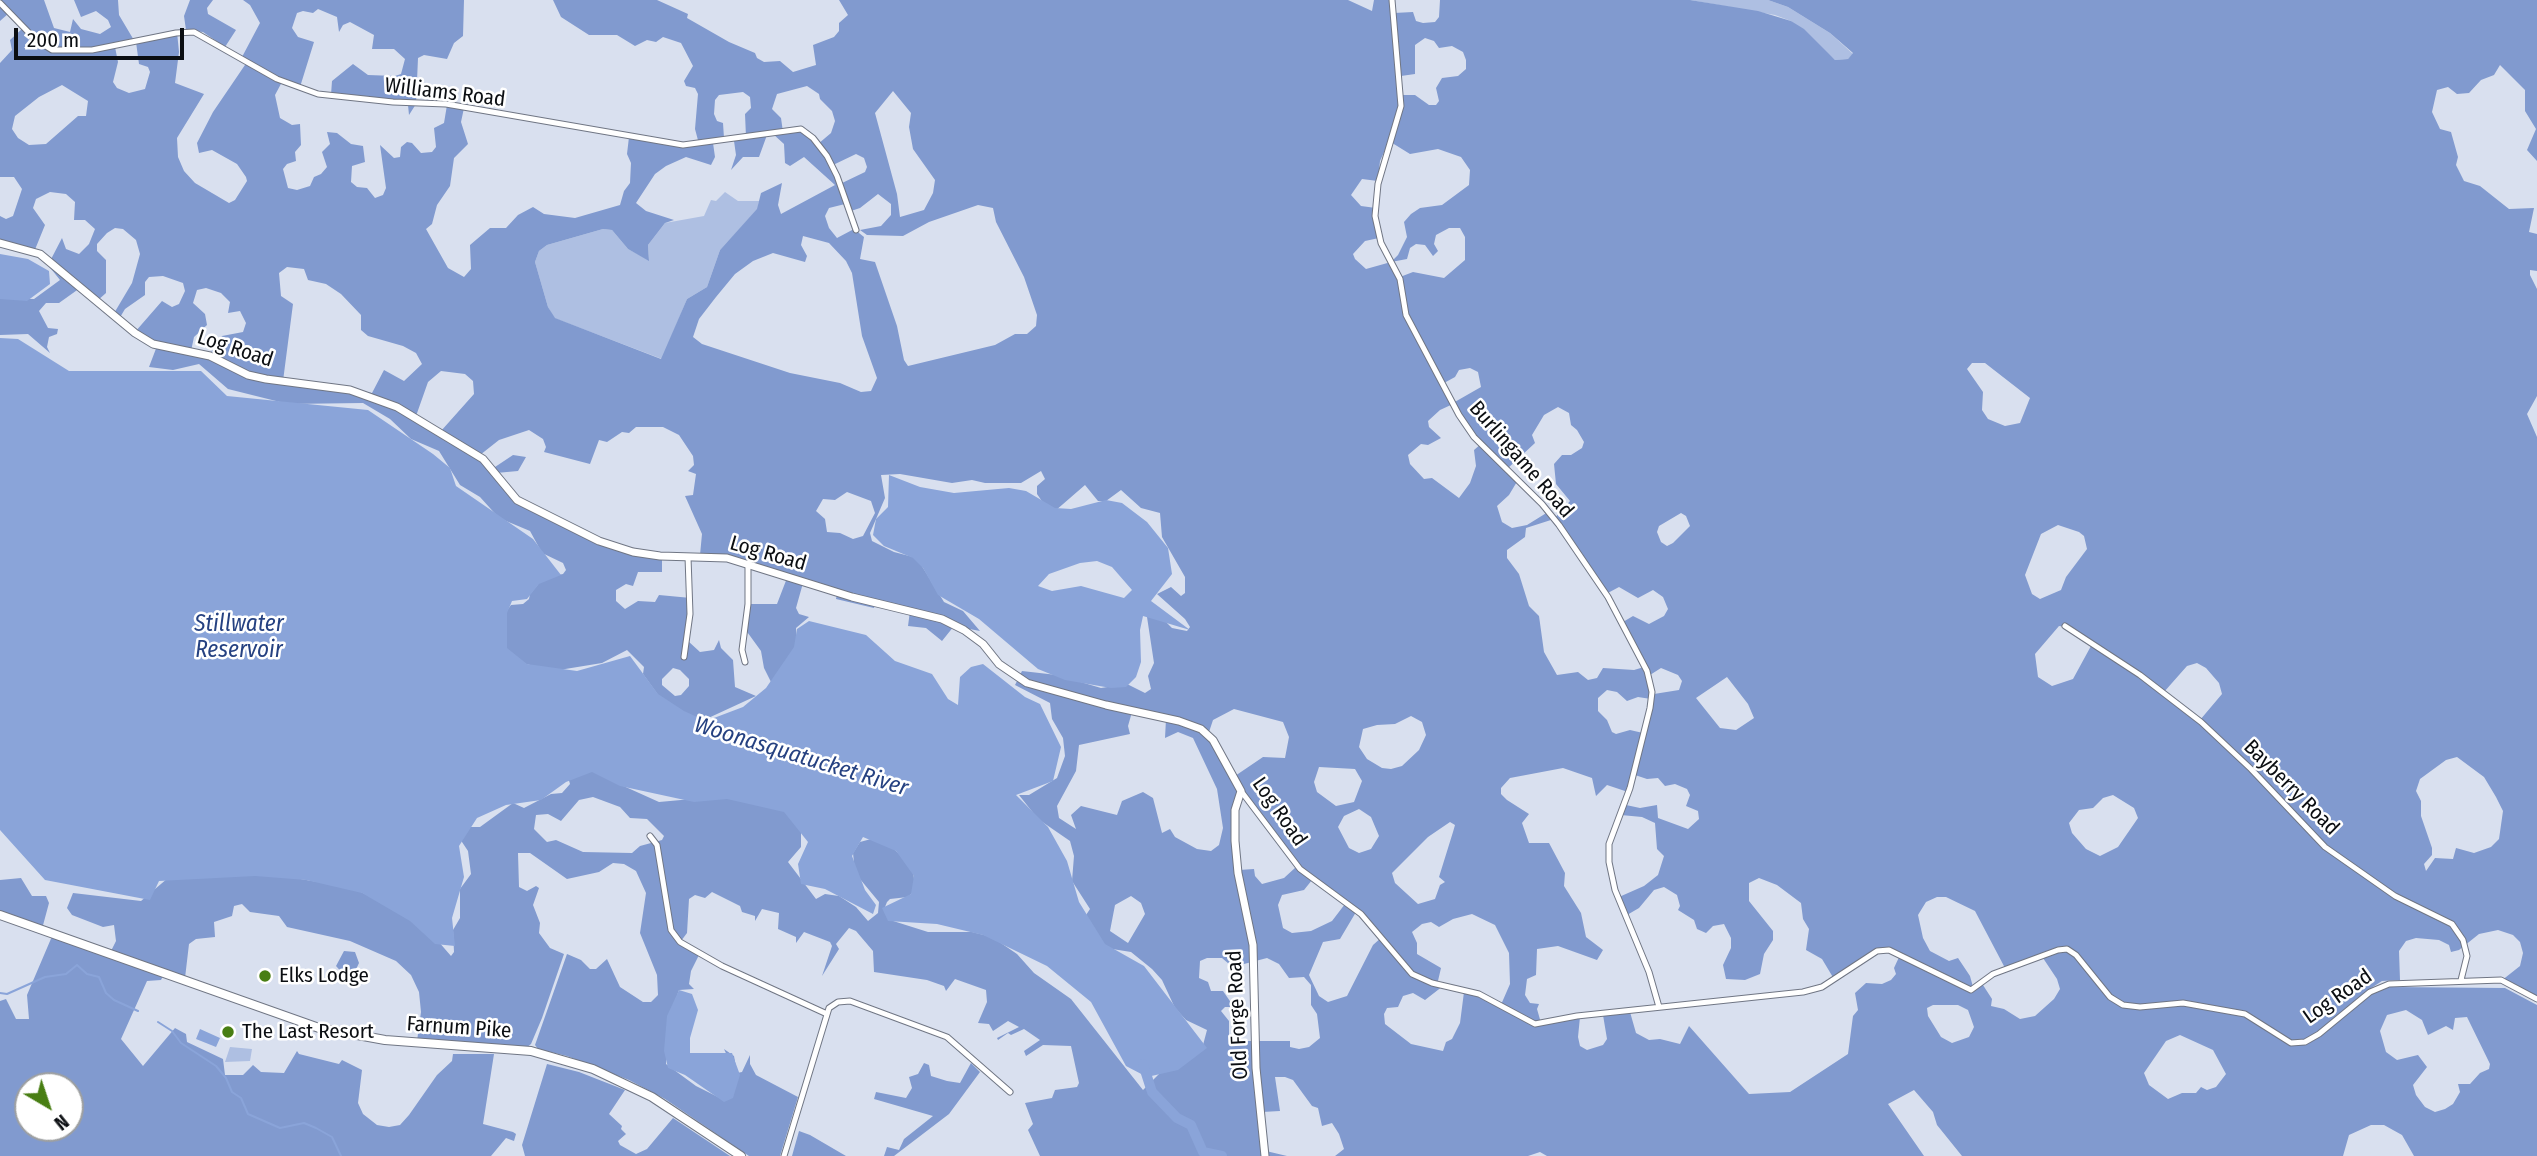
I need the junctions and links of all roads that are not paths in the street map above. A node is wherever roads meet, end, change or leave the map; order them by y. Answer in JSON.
{"nodes":[{"id":1,"x":1392,"y":0,"type":"edge"},
{"id":2,"x":0,"y":4,"type":"edge"},
{"id":3,"x":856,"y":230,"type":"dead end"},
{"id":4,"x":0,"y":243,"type":"edge"},
{"id":5,"x":688,"y":557,"type":"junction"},
{"id":6,"x":748,"y":564,"type":"junction"},
{"id":7,"x":2065,"y":626,"type":"dead end"},
{"id":8,"x":684,"y":657,"type":"dead end"},
{"id":9,"x":745,"y":662,"type":"dead end"},
{"id":10,"x":1241,"y":791,"type":"junction"},
{"id":11,"x":650,"y":836,"type":"dead end"},
{"id":12,"x":0,"y":915,"type":"edge"},
{"id":13,"x":2461,"y":980,"type":"junction"},
{"id":14,"x":2537,"y":999,"type":"edge"},
{"id":15,"x":1659,"y":1007,"type":"junction"},
{"id":16,"x":827,"y":1014,"type":"junction"},
{"id":17,"x":1010,"y":1092,"type":"dead end"},
{"id":18,"x":741,"y":1156,"type":"edge"},
{"id":19,"x":784,"y":1156,"type":"edge"},
{"id":20,"x":1265,"y":1156,"type":"edge"}],
"edges":[{"from":1,"to":15,"type":"street","name":"Burlingame Road"},
{"from":2,"to":3,"type":"street","name":"Williams Road"},
{"from":4,"to":5,"type":"street","name":"Log Road"},
{"from":5,"to":6,"type":"street","name":"Log Road"},
{"from":5,"to":8,"type":"street"},
{"from":6,"to":9,"type":"street"},
{"from":6,"to":10,"type":"street","name":"Log Road"},
{"from":7,"to":13,"type":"street","name":"Bayberry Road"},
{"from":10,"to":15,"type":"street","name":"Log Road"},
{"from":10,"to":20,"type":"street","name":"Old Forge Road"},
{"from":11,"to":16,"type":"street"},
{"from":12,"to":18,"type":"main road","name":"Farnum Pike"},
{"from":13,"to":14,"type":"street","name":"Log Road"},
{"from":13,"to":15,"type":"street","name":"Log Road"},
{"from":16,"to":17,"type":"street"},
{"from":16,"to":19,"type":"street"}]}
